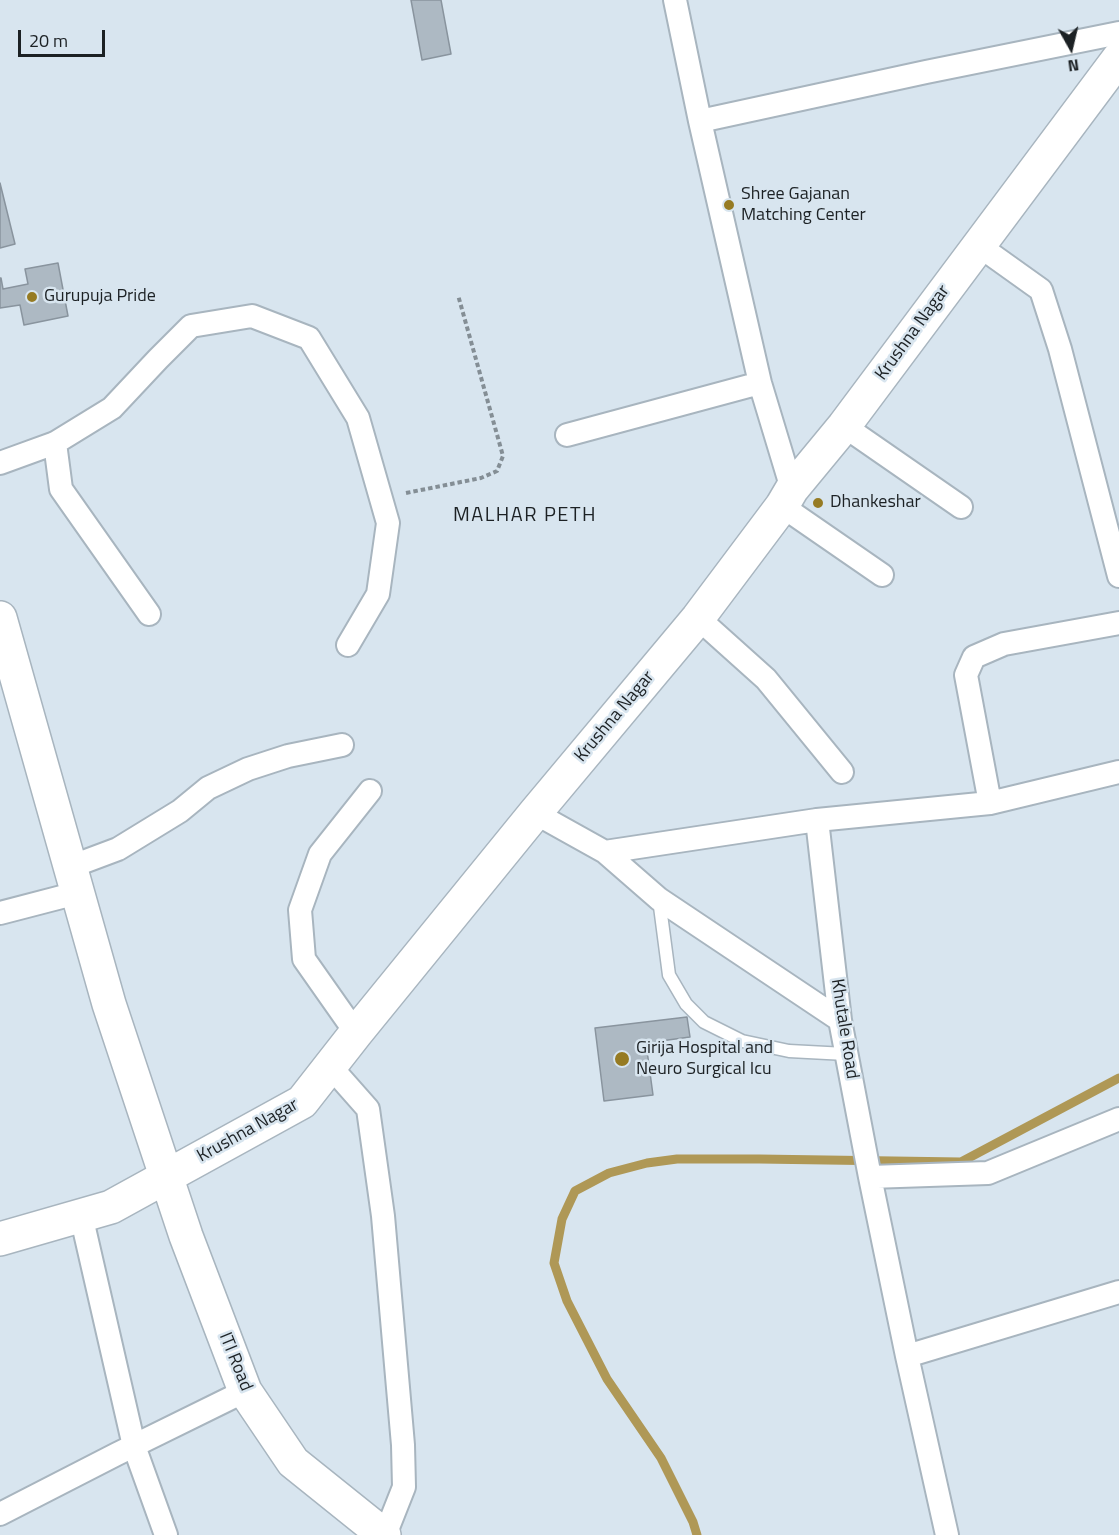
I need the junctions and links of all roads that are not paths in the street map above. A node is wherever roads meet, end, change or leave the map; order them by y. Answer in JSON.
{"nodes":[{"id":1,"x":675,"y":0,"type":"edge"},
{"id":2,"x":1119,"y":33,"type":"edge"},
{"id":3,"x":1119,"y":58,"type":"edge"},
{"id":4,"x":700,"y":121,"type":"junction"},
{"id":5,"x":978,"y":245,"type":"junction"},
{"id":6,"x":760,"y":383,"type":"junction"},
{"id":7,"x":844,"y":426,"type":"junction"},
{"id":8,"x":567,"y":435,"type":"dead end"},
{"id":9,"x":55,"y":443,"type":"junction"},
{"id":10,"x":0,"y":463,"type":"edge"},
{"id":11,"x":787,"y":498,"type":"junction"},
{"id":12,"x":961,"y":507,"type":"dead end"},
{"id":13,"x":1116,"y":551,"type":"edge"},
{"id":14,"x":882,"y":575,"type":"dead end"},
{"id":15,"x":1119,"y":576,"type":"edge"},
{"id":16,"x":149,"y":614,"type":"dead end"},
{"id":17,"x":0,"y":618,"type":"edge"},
{"id":18,"x":698,"y":618,"type":"junction"},
{"id":19,"x":1119,"y":623,"type":"edge"},
{"id":20,"x":348,"y":645,"type":"dead end"},
{"id":21,"x":342,"y":745,"type":"dead end"},
{"id":22,"x":842,"y":772,"type":"dead end"},
{"id":23,"x":1119,"y":772,"type":"edge"},
{"id":24,"x":370,"y":791,"type":"dead end"},
{"id":25,"x":990,"y":803,"type":"junction"},
{"id":26,"x":535,"y":813,"type":"junction"},
{"id":27,"x":817,"y":820,"type":"junction"},
{"id":28,"x":605,"y":852,"type":"junction"},
{"id":29,"x":73,"y":880,"type":"junction"},
{"id":30,"x":659,"y":899,"type":"junction"},
{"id":31,"x":0,"y":913,"type":"edge"},
{"id":32,"x":840,"y":1020,"type":"junction"},
{"id":33,"x":356,"y":1033,"type":"junction"},
{"id":34,"x":846,"y":1054,"type":"junction"},
{"id":35,"x":330,"y":1066,"type":"junction"},
{"id":36,"x":1119,"y":1119,"type":"edge"},
{"id":37,"x":867,"y":1162,"type":"junction"},
{"id":38,"x":166,"y":1177,"type":"junction"},
{"id":39,"x":81,"y":1215,"type":"junction"},
{"id":40,"x":0,"y":1239,"type":"edge"},
{"id":41,"x":1119,"y":1292,"type":"edge"},
{"id":42,"x":907,"y":1356,"type":"junction"},
{"id":43,"x":245,"y":1391,"type":"junction"},
{"id":44,"x":134,"y":1446,"type":"junction"},
{"id":45,"x":0,"y":1514,"type":"edge"},
{"id":46,"x":166,"y":1535,"type":"edge"},
{"id":47,"x":385,"y":1535,"type":"edge"},
{"id":48,"x":947,"y":1535,"type":"edge"}],
"edges":[{"from":1,"to":4,"type":"street"},
{"from":2,"to":4,"type":"street"},
{"from":3,"to":5,"type":"main road","name":"Krushna Nagar"},
{"from":4,"to":6,"type":"street"},
{"from":5,"to":7,"type":"main road","name":"Krushna Nagar"},
{"from":5,"to":13,"type":"street"},
{"from":6,"to":8,"type":"street"},
{"from":6,"to":11,"type":"street"},
{"from":7,"to":11,"type":"main road","name":"Krushna Nagar"},
{"from":7,"to":12,"type":"street"},
{"from":9,"to":10,"type":"street"},
{"from":9,"to":16,"type":"street"},
{"from":9,"to":20,"type":"street"},
{"from":11,"to":14,"type":"street"},
{"from":11,"to":18,"type":"main road","name":"Krushna Nagar"},
{"from":13,"to":15,"type":"street"},
{"from":17,"to":29,"type":"main road","name":"ITI Road"},
{"from":18,"to":22,"type":"street"},
{"from":18,"to":26,"type":"main road","name":"Krushna Nagar"},
{"from":19,"to":25,"type":"street"},
{"from":21,"to":29,"type":"street"},
{"from":23,"to":25,"type":"street"},
{"from":24,"to":33,"type":"street"},
{"from":25,"to":27,"type":"street"},
{"from":26,"to":28,"type":"street"},
{"from":26,"to":33,"type":"main road","name":"Krushna Nagar"},
{"from":27,"to":28,"type":"street"},
{"from":27,"to":32,"type":"street","name":"Khutale Road"},
{"from":28,"to":30,"type":"street"},
{"from":29,"to":31,"type":"street"},
{"from":29,"to":38,"type":"main road","name":"ITI Road"},
{"from":30,"to":32,"type":"street"},
{"from":30,"to":34,"type":"lane"},
{"from":32,"to":34,"type":"street","name":"Khutale Road"},
{"from":33,"to":35,"type":"main road","name":"Krushna Nagar"},
{"from":34,"to":37,"type":"street","name":"Khutale Road"},
{"from":35,"to":38,"type":"main road","name":"Krushna Nagar"},
{"from":35,"to":47,"type":"street"},
{"from":36,"to":37,"type":"street"},
{"from":37,"to":42,"type":"street","name":"Khutale Road"},
{"from":38,"to":39,"type":"main road","name":"Krushna Nagar"},
{"from":38,"to":43,"type":"main road","name":"ITI Road"},
{"from":39,"to":40,"type":"main road","name":"Krushna Nagar"},
{"from":39,"to":44,"type":"street"},
{"from":41,"to":42,"type":"street"},
{"from":42,"to":48,"type":"street","name":"Khutale Road"},
{"from":43,"to":44,"type":"street"},
{"from":43,"to":47,"type":"main road","name":"ITI Road"},
{"from":44,"to":45,"type":"street"},
{"from":44,"to":46,"type":"street"}]}
